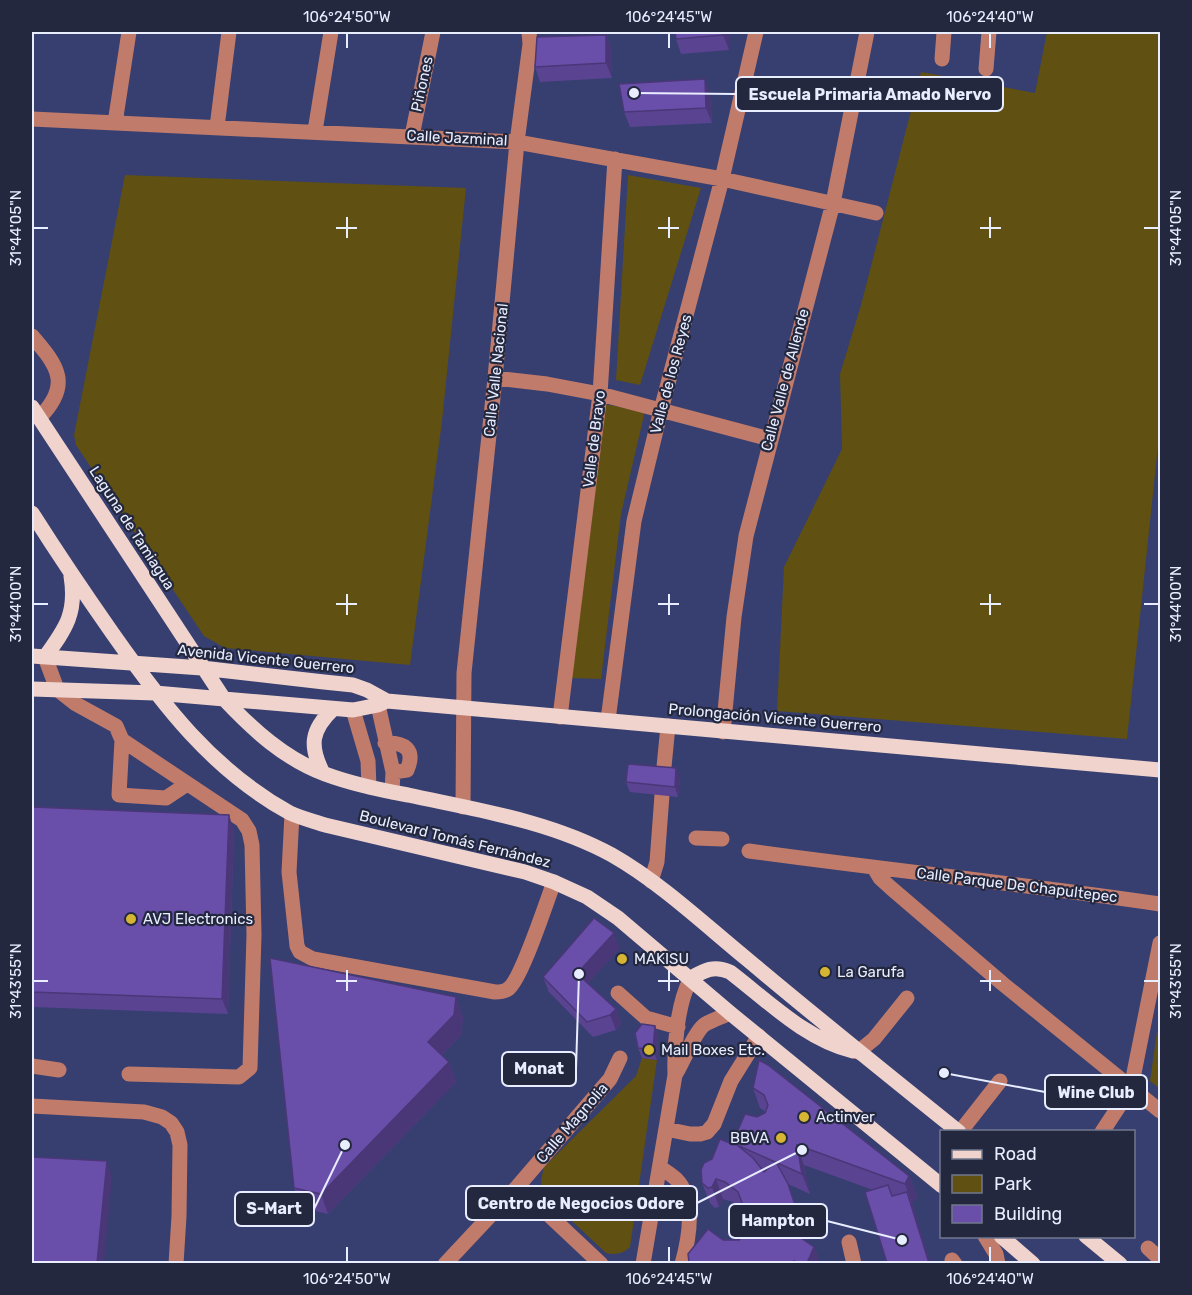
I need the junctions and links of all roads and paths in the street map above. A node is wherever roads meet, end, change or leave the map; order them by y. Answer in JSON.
{"nodes":[{"id":1,"x":129,"y":32,"type":"edge"},
{"id":2,"x":229,"y":32,"type":"edge"},
{"id":3,"x":331,"y":32,"type":"edge"},
{"id":4,"x":433,"y":32,"type":"edge"},
{"id":5,"x":529,"y":32,"type":"edge"},
{"id":6,"x":756,"y":32,"type":"edge"},
{"id":7,"x":867,"y":32,"type":"edge"},
{"id":8,"x":944,"y":32,"type":"edge"},
{"id":9,"x":989,"y":32,"type":"edge"},
{"id":10,"x":942,"y":59,"type":"dead end"},
{"id":11,"x":986,"y":69,"type":"dead end"},
{"id":12,"x":32,"y":119,"type":"edge"},
{"id":13,"x":115,"y":123,"type":"junction"},
{"id":14,"x":217,"y":127,"type":"junction"},
{"id":15,"x":315,"y":132,"type":"junction"},
{"id":16,"x":412,"y":136,"type":"junction"},
{"id":17,"x":517,"y":142,"type":"junction"},
{"id":18,"x":615,"y":159,"type":"junction"},
{"id":19,"x":722,"y":179,"type":"junction"},
{"id":20,"x":833,"y":203,"type":"junction"},
{"id":21,"x":876,"y":213,"type":"dead end"},
{"id":22,"x":32,"y":336,"type":"edge"},
{"id":23,"x":495,"y":378,"type":"junction"},
{"id":24,"x":600,"y":394,"type":"junction"},
{"id":25,"x":661,"y":410,"type":"junction"},
{"id":26,"x":35,"y":412,"type":"edge"},
{"id":27,"x":770,"y":439,"type":"junction"},
{"id":28,"x":32,"y":513,"type":"edge"},
{"id":29,"x":71,"y":573,"type":"junction"},
{"id":30,"x":38,"y":657,"type":"edge"},
{"id":31,"x":134,"y":664,"type":"junction"},
{"id":32,"x":202,"y":668,"type":"junction"},
{"id":33,"x":32,"y":689,"type":"edge"},
{"id":34,"x":57,"y":689,"type":"junction"},
{"id":35,"x":155,"y":693,"type":"junction"},
{"id":36,"x":224,"y":699,"type":"junction"},
{"id":37,"x":382,"y":703,"type":"junction"},
{"id":38,"x":333,"y":708,"type":"junction"},
{"id":39,"x":465,"y":708,"type":"junction"},
{"id":40,"x":353,"y":710,"type":"junction"},
{"id":41,"x":560,"y":717,"type":"junction"},
{"id":42,"x":608,"y":720,"type":"junction"},
{"id":43,"x":668,"y":726,"type":"junction"},
{"id":44,"x":723,"y":732,"type":"junction"},
{"id":45,"x":122,"y":740,"type":"junction"},
{"id":46,"x":1161,"y":770,"type":"edge"},
{"id":47,"x":323,"y":773,"type":"junction"},
{"id":48,"x":663,"y":777,"type":"edge"},
{"id":49,"x":187,"y":784,"type":"junction"},
{"id":50,"x":369,"y":787,"type":"junction"},
{"id":51,"x":392,"y":792,"type":"junction"},
{"id":52,"x":662,"y":795,"type":"edge"},
{"id":53,"x":463,"y":807,"type":"junction"},
{"id":54,"x":292,"y":814,"type":"junction"},
{"id":55,"x":696,"y":838,"type":"dead end"},
{"id":56,"x":722,"y":839,"type":"dead end"},
{"id":57,"x":749,"y":851,"type":"dead end"},
{"id":58,"x":873,"y":868,"type":"junction"},
{"id":59,"x":651,"y":881,"type":"junction"},
{"id":60,"x":554,"y":882,"type":"junction"},
{"id":61,"x":1161,"y":904,"type":"edge"},
{"id":62,"x":1161,"y":943,"type":"edge"},
{"id":63,"x":691,"y":978,"type":"junction"},
{"id":64,"x":618,"y":993,"type":"dead end"},
{"id":65,"x":907,"y":998,"type":"dead end"},
{"id":66,"x":730,"y":1013,"type":"junction"},
{"id":67,"x":678,"y":1027,"type":"junction"},
{"id":68,"x":759,"y":1036,"type":"junction"},
{"id":69,"x":858,"y":1052,"type":"junction"},
{"id":70,"x":620,"y":1058,"type":"dead end"},
{"id":71,"x":32,"y":1066,"type":"edge"},
{"id":72,"x":59,"y":1070,"type":"dead end"},
{"id":73,"x":129,"y":1074,"type":"dead end"},
{"id":74,"x":675,"y":1075,"type":"junction"},
{"id":75,"x":1000,"y":1082,"type":"dead end"},
{"id":76,"x":1131,"y":1088,"type":"junction"},
{"id":77,"x":32,"y":1106,"type":"edge"},
{"id":78,"x":1161,"y":1111,"type":"edge"},
{"id":79,"x":666,"y":1129,"type":"junction"},
{"id":80,"x":958,"y":1130,"type":"edge"},
{"id":81,"x":960,"y":1130,"type":"edge"},
{"id":82,"x":1103,"y":1130,"type":"edge"},
{"id":83,"x":660,"y":1167,"type":"junction"},
{"id":84,"x":940,"y":1184,"type":"edge"},
{"id":85,"x":518,"y":1185,"type":"junction"},
{"id":86,"x":986,"y":1238,"type":"edge"},
{"id":87,"x":1003,"y":1238,"type":"edge"},
{"id":88,"x":1089,"y":1238,"type":"edge"},
{"id":89,"x":849,"y":1242,"type":"dead end"},
{"id":90,"x":1148,"y":1248,"type":"dead end"},
{"id":91,"x":1161,"y":1259,"type":"edge"},
{"id":92,"x":176,"y":1263,"type":"edge"},
{"id":93,"x":445,"y":1263,"type":"edge"},
{"id":94,"x":601,"y":1263,"type":"edge"},
{"id":95,"x":643,"y":1263,"type":"edge"},
{"id":96,"x":682,"y":1263,"type":"edge"},
{"id":97,"x":854,"y":1263,"type":"edge"},
{"id":98,"x":998,"y":1263,"type":"edge"},
{"id":99,"x":1033,"y":1263,"type":"edge"},
{"id":100,"x":1120,"y":1263,"type":"edge"}],
"edges":[{"from":1,"to":13,"type":"street"},
{"from":2,"to":14,"type":"street"},
{"from":3,"to":15,"type":"street"},
{"from":4,"to":16,"type":"street","name":"Piñones"},
{"from":5,"to":17,"type":"street","name":"Calle Valle Nacional"},
{"from":6,"to":19,"type":"street","name":"Valle de los Reyes"},
{"from":7,"to":20,"type":"street","name":"Calle Valle de Allende"},
{"from":8,"to":10,"type":"street"},
{"from":9,"to":11,"type":"street"},
{"from":12,"to":13,"type":"street","name":"Calle Jazminal"},
{"from":13,"to":14,"type":"street","name":"Calle Jazminal"},
{"from":14,"to":15,"type":"street","name":"Calle Jazminal"},
{"from":15,"to":16,"type":"street","name":"Calle Jazminal"},
{"from":16,"to":17,"type":"street","name":"Calle Jazminal"},
{"from":17,"to":18,"type":"street","name":"Calle Jazminal"},
{"from":17,"to":23,"type":"street","name":"Calle Valle Nacional"},
{"from":18,"to":19,"type":"street","name":"Calle Jazminal"},
{"from":18,"to":24,"type":"street","name":"Valle de Bravo"},
{"from":19,"to":20,"type":"street","name":"Calle Jazminal"},
{"from":19,"to":25,"type":"street","name":"Valle de los Reyes"},
{"from":20,"to":21,"type":"street","name":"Calle Jazminal"},
{"from":20,"to":27,"type":"street","name":"Calle Valle de Allende"},
{"from":22,"to":26,"type":"street"},
{"from":23,"to":24,"type":"street"},
{"from":23,"to":39,"type":"street","name":"Calle Valle Nacional"},
{"from":24,"to":25,"type":"street"},
{"from":24,"to":41,"type":"street","name":"Valle de Bravo"},
{"from":25,"to":27,"type":"street"},
{"from":25,"to":42,"type":"street","name":"Valle de los Reyes"},
{"from":26,"to":32,"type":"main road","name":"Laguna de Tamiagua"},
{"from":27,"to":44,"type":"street","name":"Calle Valle de Allende"},
{"from":28,"to":29,"type":"main road"},
{"from":29,"to":30,"type":"main road"},
{"from":29,"to":31,"type":"main road"},
{"from":30,"to":31,"type":"main road","name":"Avenida Vicente Guerrero"},
{"from":30,"to":34,"type":"street"},
{"from":31,"to":32,"type":"main road","name":"Avenida Vicente Guerrero"},
{"from":31,"to":35,"type":"main road","name":"Boulevard Tomás Fernández"},
{"from":32,"to":36,"type":"main road","name":"Boulevard Tomás Fernández"},
{"from":32,"to":37,"type":"main road","name":"Avenida Vicente Guerrero"},
{"from":33,"to":34,"type":"main road"},
{"from":34,"to":35,"type":"main road"},
{"from":34,"to":45,"type":"street"},
{"from":35,"to":36,"type":"main road"},
{"from":35,"to":54,"type":"main road","name":"Boulevard Tomás Fernández"},
{"from":36,"to":38,"type":"main road"},
{"from":36,"to":47,"type":"main road","name":"Boulevard Tomás Fernández"},
{"from":37,"to":39,"type":"main road","name":"Prolongación Vicente Guerrero"},
{"from":37,"to":40,"type":"main road"},
{"from":37,"to":51,"type":"street"},
{"from":38,"to":40,"type":"main road"},
{"from":38,"to":47,"type":"main road"},
{"from":39,"to":41,"type":"main road","name":"Prolongación Vicente Guerrero"},
{"from":39,"to":53,"type":"street","name":"Calle Valle Nacional"},
{"from":40,"to":50,"type":"street"},
{"from":41,"to":42,"type":"main road","name":"Prolongación Vicente Guerrero"},
{"from":42,"to":43,"type":"main road","name":"Prolongación Vicente Guerrero"},
{"from":43,"to":44,"type":"main road","name":"Prolongación Vicente Guerrero"},
{"from":43,"to":48,"type":"street"},
{"from":44,"to":46,"type":"main road","name":"Prolongación Vicente Guerrero"},
{"from":45,"to":49,"type":"street"},
{"from":45,"to":49,"type":"street"},
{"from":47,"to":50,"type":"main road","name":"Boulevard Tomás Fernández"},
{"from":49,"to":73,"type":"street"},
{"from":50,"to":51,"type":"main road","name":"Boulevard Tomás Fernández"},
{"from":51,"to":53,"type":"main road","name":"Boulevard Tomás Fernández"},
{"from":52,"to":59,"type":"street"},
{"from":53,"to":59,"type":"main road","name":"Boulevard Tomás Fernández"},
{"from":54,"to":60,"type":"main road","name":"Boulevard Tomás Fernández"},
{"from":54,"to":60,"type":"street"},
{"from":55,"to":56,"type":"street"},
{"from":57,"to":58,"type":"street","name":"Calle Parque De Chapultepec"},
{"from":58,"to":61,"type":"street","name":"Calle Parque De Chapultepec"},
{"from":58,"to":76,"type":"street"},
{"from":59,"to":69,"type":"main road","name":"Boulevard Tomás Fernández"},
{"from":60,"to":63,"type":"main road","name":"Boulevard Tomás Fernández"},
{"from":62,"to":76,"type":"street"},
{"from":63,"to":66,"type":"main road","name":"Boulevard Tomás Fernández"},
{"from":63,"to":67,"type":"street"},
{"from":63,"to":69,"type":"main road"},
{"from":64,"to":67,"type":"street"},
{"from":65,"to":69,"type":"street"},
{"from":66,"to":68,"type":"main road","name":"Boulevard Tomás Fernández"},
{"from":66,"to":74,"type":"street"},
{"from":67,"to":74,"type":"street"},
{"from":68,"to":79,"type":"street"},
{"from":68,"to":84,"type":"main road","name":"Boulevard Tomás Fernández"},
{"from":69,"to":80,"type":"main road","name":"Boulevard Tomás Fernández"},
{"from":70,"to":85,"type":"street","name":"Calle Magnolia"},
{"from":71,"to":72,"type":"street"},
{"from":74,"to":79,"type":"street"},
{"from":75,"to":81,"type":"street"},
{"from":76,"to":78,"type":"street"},
{"from":76,"to":82,"type":"street"},
{"from":77,"to":92,"type":"street"},
{"from":79,"to":83,"type":"street"},
{"from":83,"to":95,"type":"street"},
{"from":83,"to":96,"type":"street"},
{"from":85,"to":93,"type":"street","name":"Calle Magnolia"},
{"from":85,"to":94,"type":"street"},
{"from":86,"to":98,"type":"street"},
{"from":87,"to":99,"type":"main road"},
{"from":88,"to":100,"type":"main road"},
{"from":89,"to":97,"type":"street"},
{"from":90,"to":91,"type":"street"}]}
